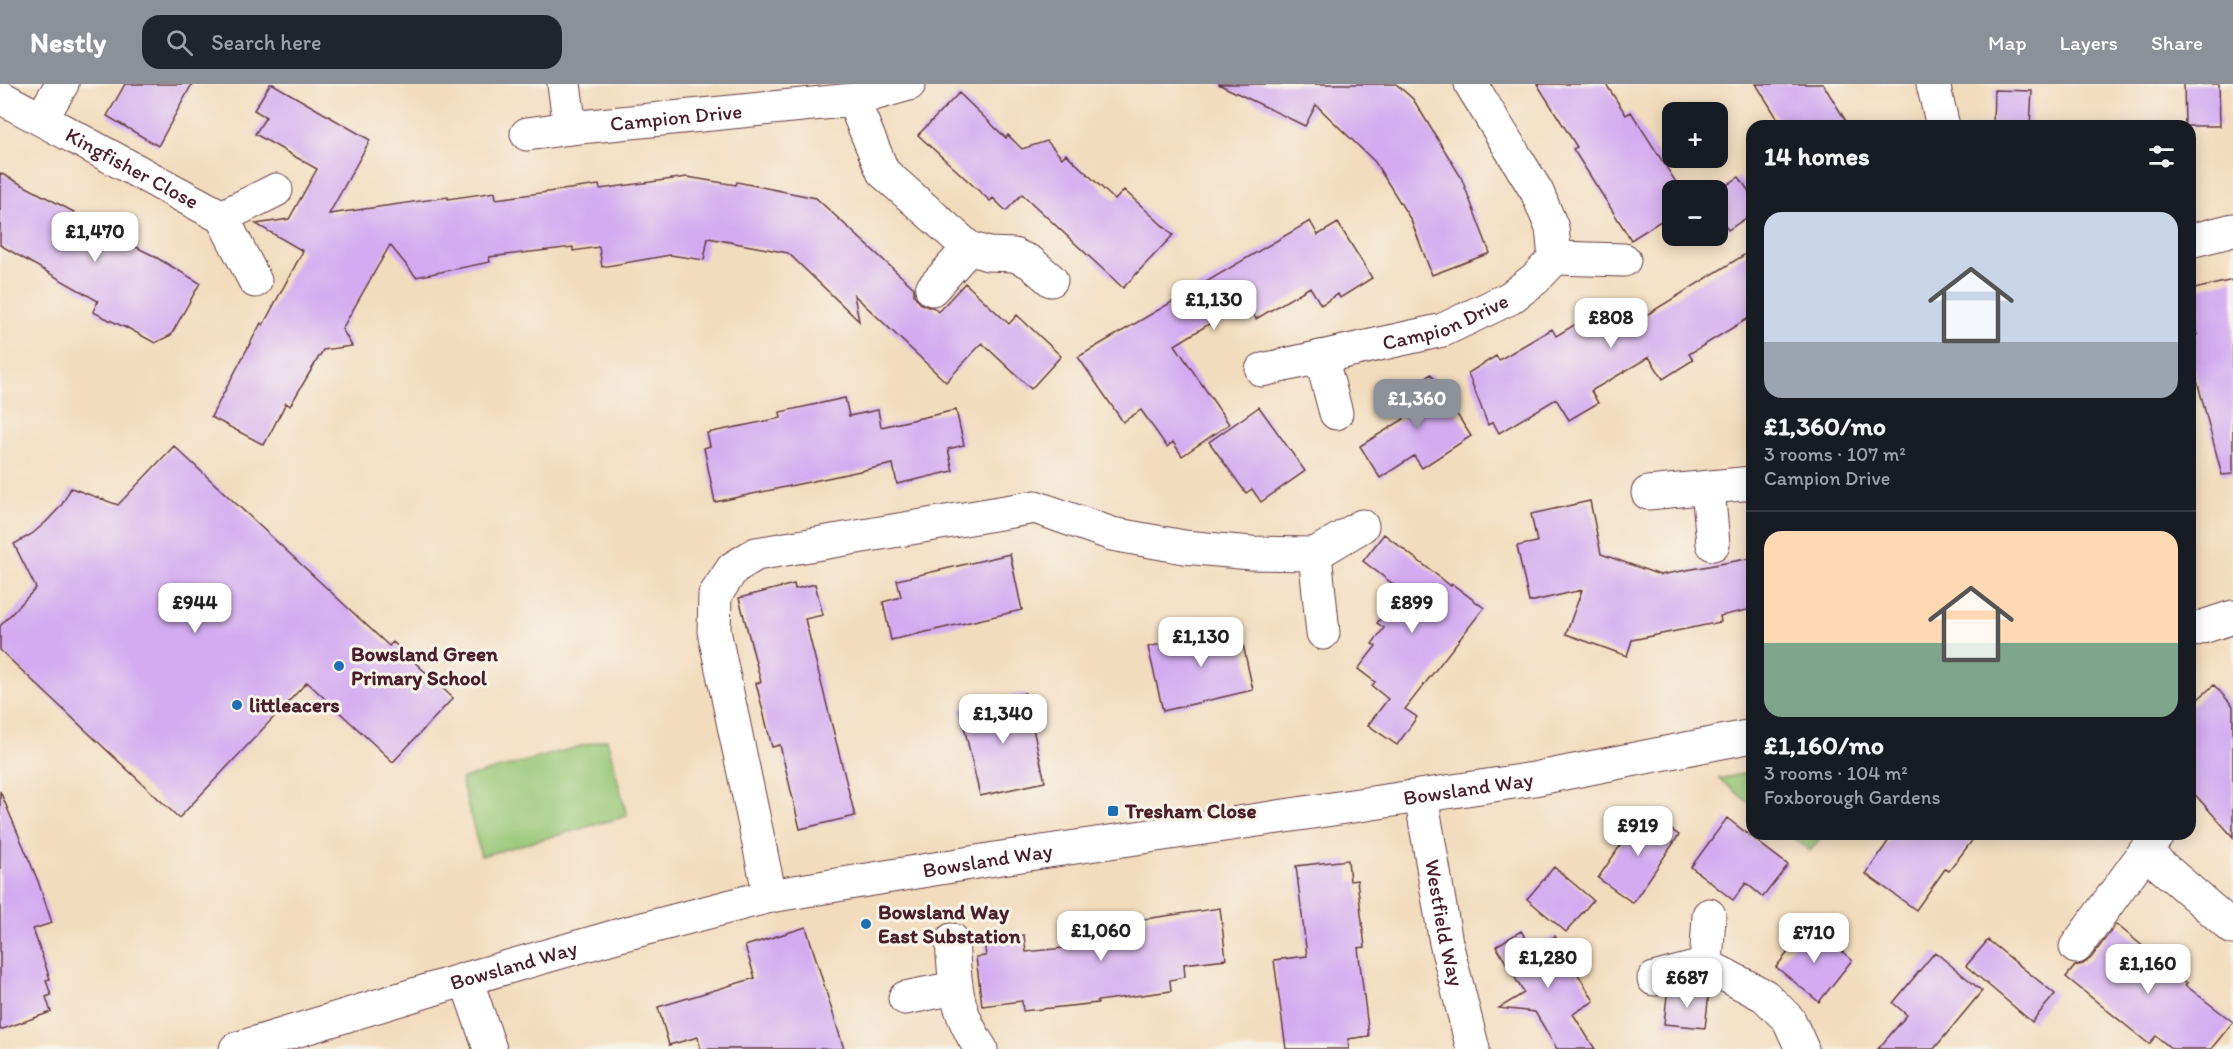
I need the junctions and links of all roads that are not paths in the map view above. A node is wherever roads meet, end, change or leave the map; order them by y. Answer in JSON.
{"nodes":[{"id":1,"x":62,"y":84,"type":"edge"},
{"id":2,"x":564,"y":84,"type":"edge"},
{"id":3,"x":909,"y":84,"type":"edge"},
{"id":4,"x":1471,"y":84,"type":"edge"},
{"id":5,"x":1933,"y":84,"type":"edge"},
{"id":6,"x":0,"y":97,"type":"edge"},
{"id":7,"x":853,"y":100,"type":"junction"},
{"id":8,"x":41,"y":119,"type":"junction"},
{"id":9,"x":1942,"y":120,"type":"edge"},
{"id":10,"x":570,"y":128,"type":"junction"},
{"id":11,"x":527,"y":134,"type":"dead end"},
{"id":12,"x":276,"y":190,"type":"dead end"},
{"id":13,"x":222,"y":217,"type":"junction"},
{"id":14,"x":2233,"y":231,"type":"edge"},
{"id":15,"x":2196,"y":240,"type":"edge"},
{"id":16,"x":969,"y":248,"type":"junction"},
{"id":17,"x":1556,"y":258,"type":"junction"},
{"id":18,"x":1624,"y":260,"type":"dead end"},
{"id":19,"x":1051,"y":280,"type":"dead end"},
{"id":20,"x":255,"y":281,"type":"dead end"},
{"id":21,"x":932,"y":289,"type":"dead end"},
{"id":22,"x":1321,"y":357,"type":"junction"},
{"id":23,"x":1262,"y":370,"type":"dead end"},
{"id":24,"x":1336,"y":413,"type":"dead end"},
{"id":25,"x":1746,"y":484,"type":"edge"},
{"id":26,"x":1708,"y":488,"type":"junction"},
{"id":27,"x":1648,"y":493,"type":"dead end"},
{"id":28,"x":1362,"y":526,"type":"dead end"},
{"id":29,"x":1713,"y":544,"type":"dead end"},
{"id":30,"x":1315,"y":554,"type":"junction"},
{"id":31,"x":2233,"y":617,"type":"edge"},
{"id":32,"x":2196,"y":629,"type":"edge"},
{"id":33,"x":1323,"y":633,"type":"dead end"},
{"id":34,"x":1746,"y":737,"type":"edge"},
{"id":35,"x":1421,"y":796,"type":"junction"},
{"id":36,"x":2151,"y":843,"type":"edge"},
{"id":37,"x":770,"y":896,"type":"junction"},
{"id":38,"x":1709,"y":915,"type":"dead end"},
{"id":39,"x":2233,"y":928,"type":"edge"},
{"id":40,"x":952,"y":940,"type":"dead end"},
{"id":41,"x":2076,"y":947,"type":"dead end"},
{"id":42,"x":1706,"y":965,"type":"junction"},
{"id":43,"x":466,"y":979,"type":"junction"},
{"id":44,"x":1654,"y":979,"type":"dead end"},
{"id":45,"x":955,"y":988,"type":"junction"},
{"id":46,"x":905,"y":998,"type":"dead end"},
{"id":47,"x":236,"y":1049,"type":"edge"},
{"id":48,"x":490,"y":1049,"type":"edge"},
{"id":49,"x":981,"y":1049,"type":"edge"},
{"id":50,"x":1473,"y":1049,"type":"edge"},
{"id":51,"x":1802,"y":1049,"type":"edge"}],
"edges":[{"from":1,"to":8,"type":"street","name":"Kingfisher Close"},
{"from":2,"to":10,"type":"street"},
{"from":3,"to":7,"type":"street","name":"Campion Drive"},
{"from":4,"to":17,"type":"street"},
{"from":5,"to":9,"type":"street"},
{"from":6,"to":8,"type":"street","name":"Kingfisher Close"},
{"from":7,"to":10,"type":"street","name":"Campion Drive"},
{"from":7,"to":16,"type":"street"},
{"from":8,"to":13,"type":"street","name":"Kingfisher Close"},
{"from":10,"to":11,"type":"street","name":"Campion Drive"},
{"from":12,"to":13,"type":"street","name":"Kingfisher Close"},
{"from":13,"to":20,"type":"street","name":"Kingfisher Close"},
{"from":14,"to":15,"type":"street"},
{"from":16,"to":19,"type":"street"},
{"from":16,"to":21,"type":"street"},
{"from":17,"to":18,"type":"street"},
{"from":17,"to":22,"type":"street","name":"Campion Drive"},
{"from":22,"to":23,"type":"street","name":"Campion Drive"},
{"from":22,"to":24,"type":"street"},
{"from":25,"to":26,"type":"street"},
{"from":26,"to":27,"type":"street"},
{"from":26,"to":29,"type":"street"},
{"from":28,"to":30,"type":"street"},
{"from":30,"to":33,"type":"street"},
{"from":30,"to":37,"type":"street"},
{"from":31,"to":32,"type":"street"},
{"from":34,"to":35,"type":"street","name":"Bowsland Way"},
{"from":35,"to":37,"type":"street","name":"Bowsland Way"},
{"from":35,"to":50,"type":"street","name":"Westfield Way"},
{"from":36,"to":39,"type":"street"},
{"from":36,"to":41,"type":"street"},
{"from":37,"to":43,"type":"street","name":"Bowsland Way"},
{"from":38,"to":42,"type":"street"},
{"from":40,"to":45,"type":"street"},
{"from":42,"to":44,"type":"street"},
{"from":42,"to":51,"type":"street"},
{"from":43,"to":47,"type":"street","name":"Bowsland Way"},
{"from":43,"to":48,"type":"street"},
{"from":45,"to":46,"type":"street"},
{"from":45,"to":49,"type":"street"}]}
